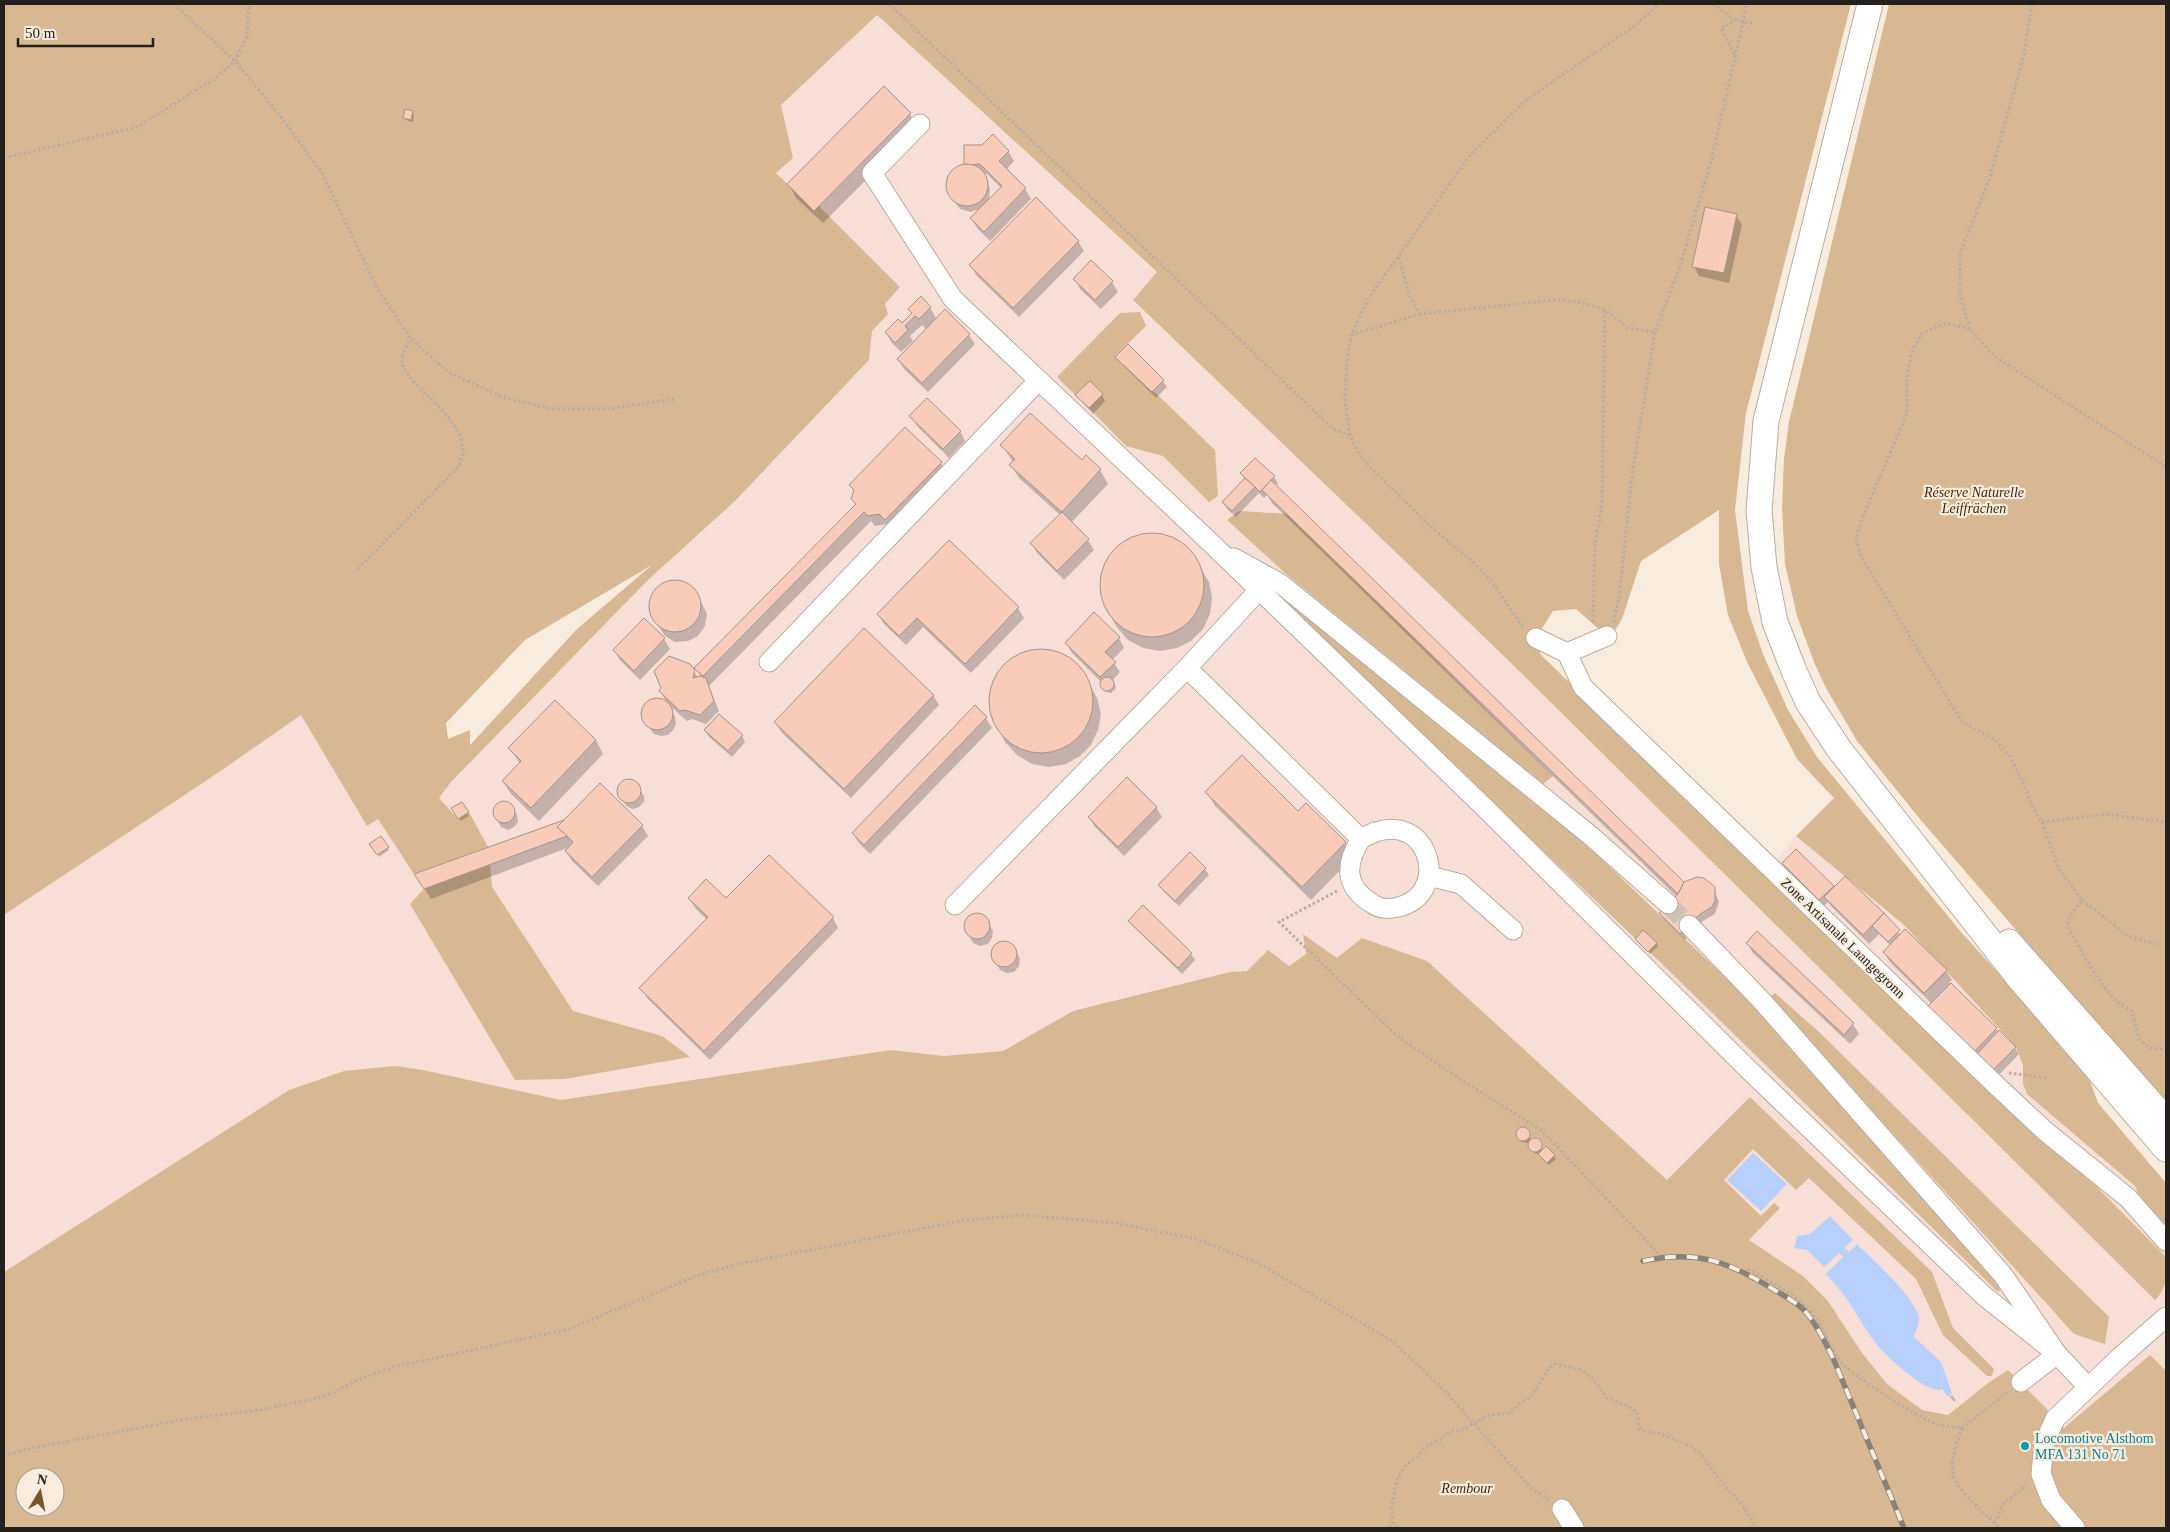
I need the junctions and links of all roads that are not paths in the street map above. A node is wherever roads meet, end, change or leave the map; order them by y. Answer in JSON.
{"nodes":[{"id":1,"x":1870,"y":4,"type":"edge"},
{"id":2,"x":920,"y":124,"type":"dead end"},
{"id":3,"x":1038,"y":380,"type":"junction"},
{"id":4,"x":1214,"y":546,"type":"junction"},
{"id":5,"x":1259,"y":590,"type":"junction"},
{"id":6,"x":1536,"y":638,"type":"road end"},
{"id":7,"x":1600,"y":639,"type":"road end"},
{"id":8,"x":1566,"y":653,"type":"junction"},
{"id":9,"x":769,"y":662,"type":"dead end"},
{"id":10,"x":1187,"y":668,"type":"junction"},
{"id":11,"x":1905,"y":834,"type":"junction"},
{"id":12,"x":1361,"y":840,"type":"junction"},
{"id":13,"x":1429,"y":876,"type":"junction"},
{"id":14,"x":1668,"y":904,"type":"tunnel mouth"},
{"id":15,"x":955,"y":905,"type":"dead end"},
{"id":16,"x":1689,"y":925,"type":"tunnel mouth"},
{"id":17,"x":1513,"y":930,"type":"dead end"},
{"id":18,"x":2166,"y":1120,"type":"edge"},
{"id":19,"x":2166,"y":1149,"type":"edge"},
{"id":20,"x":2166,"y":1240,"type":"edge"},
{"id":21,"x":2166,"y":1317,"type":"edge"},
{"id":22,"x":2057,"y":1354,"type":"junction"},
{"id":23,"x":2021,"y":1382,"type":"road end"},
{"id":24,"x":2088,"y":1387,"type":"junction"},
{"id":25,"x":1562,"y":1509,"type":"road end"},
{"id":26,"x":1574,"y":1528,"type":"edge"},
{"id":27,"x":2075,"y":1528,"type":"edge"}],
"edges":[{"from":1,"to":11,"type":"main road"},
{"from":2,"to":3,"type":"street"},
{"from":3,"to":4,"type":"street"},
{"from":3,"to":9,"type":"street"},
{"from":4,"to":5,"type":"street"},
{"from":4,"to":14,"type":"street"},
{"from":5,"to":10,"type":"street"},
{"from":5,"to":22,"type":"street"},
{"from":6,"to":8,"type":"street"},
{"from":7,"to":8,"type":"street"},
{"from":8,"to":20,"type":"street","name":"Zone Artisanale Laangegronn"},
{"from":10,"to":12,"type":"street"},
{"from":10,"to":15,"type":"street"},
{"from":11,"to":18,"type":"main road"},
{"from":11,"to":19,"type":"main road"},
{"from":12,"to":13,"type":"street"},
{"from":12,"to":13,"type":"street"},
{"from":13,"to":17,"type":"street"},
{"from":16,"to":22,"type":"street"},
{"from":21,"to":24,"type":"street"},
{"from":22,"to":23,"type":"street"},
{"from":22,"to":24,"type":"street"},
{"from":24,"to":27,"type":"street"},
{"from":25,"to":26,"type":"street"}]}
